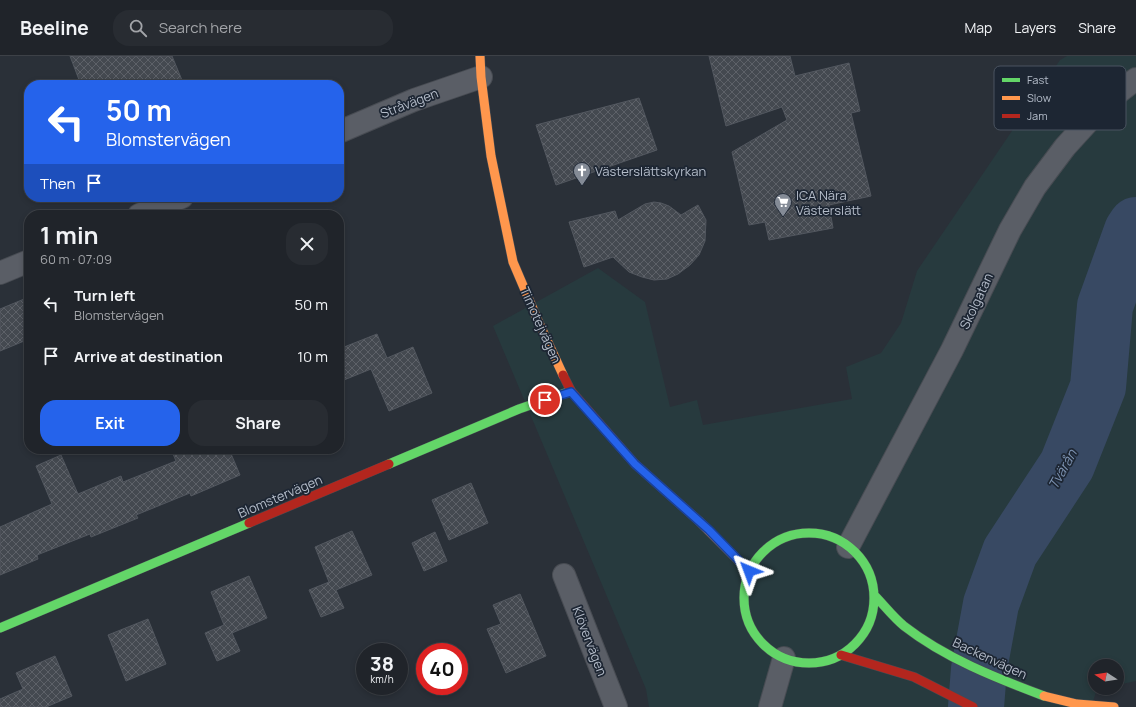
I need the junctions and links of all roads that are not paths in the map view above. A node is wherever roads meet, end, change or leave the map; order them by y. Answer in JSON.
{"nodes":[{"id":1,"x":480,"y":66,"type":"edge"},
{"id":2,"x":1136,"y":79,"type":"edge"},
{"id":3,"x":1126,"y":87,"type":"edge"},
{"id":4,"x":344,"y":130,"type":"edge"},
{"id":5,"x":1080,"y":130,"type":"edge"},
{"id":6,"x":170,"y":202,"type":"edge"},
{"id":7,"x":151,"y":210,"type":"edge"},
{"id":8,"x":24,"y":263,"type":"edge"},
{"id":9,"x":0,"y":273,"type":"edge"},
{"id":10,"x":571,"y":392,"type":"junction"},
{"id":11,"x":848,"y":547,"type":"junction"},
{"id":12,"x":749,"y":571,"type":"junction"},
{"id":13,"x":564,"y":575,"type":"dead end"},
{"id":14,"x":874,"y":595,"type":"junction"},
{"id":15,"x":0,"y":628,"type":"edge"},
{"id":16,"x":841,"y":655,"type":"junction"},
{"id":17,"x":784,"y":658,"type":"junction"},
{"id":18,"x":616,"y":707,"type":"edge"},
{"id":19,"x":770,"y":707,"type":"edge"},
{"id":20,"x":973,"y":707,"type":"edge"},
{"id":21,"x":1114,"y":707,"type":"edge"}],
"edges":[{"from":1,"to":4,"type":"street","name":"Stråvägen"},
{"from":1,"to":10,"type":"street","name":"Timotejvägen"},
{"from":2,"to":3,"type":"street","name":"Skolgatan"},
{"from":5,"to":11,"type":"street","name":"Skolgatan"},
{"from":6,"to":7,"type":"street"},
{"from":8,"to":9,"type":"street"},
{"from":10,"to":12,"type":"street","name":"Timotejvägen"},
{"from":10,"to":15,"type":"street","name":"Blomstervägen"},
{"from":11,"to":12,"type":"street"},
{"from":11,"to":14,"type":"street"},
{"from":12,"to":17,"type":"street"},
{"from":13,"to":18,"type":"street","name":"Klövervägen"},
{"from":14,"to":16,"type":"street"},
{"from":14,"to":21,"type":"street","name":"Backenvägen"},
{"from":16,"to":17,"type":"street"},
{"from":16,"to":20,"type":"street"},
{"from":17,"to":19,"type":"street"}]}
